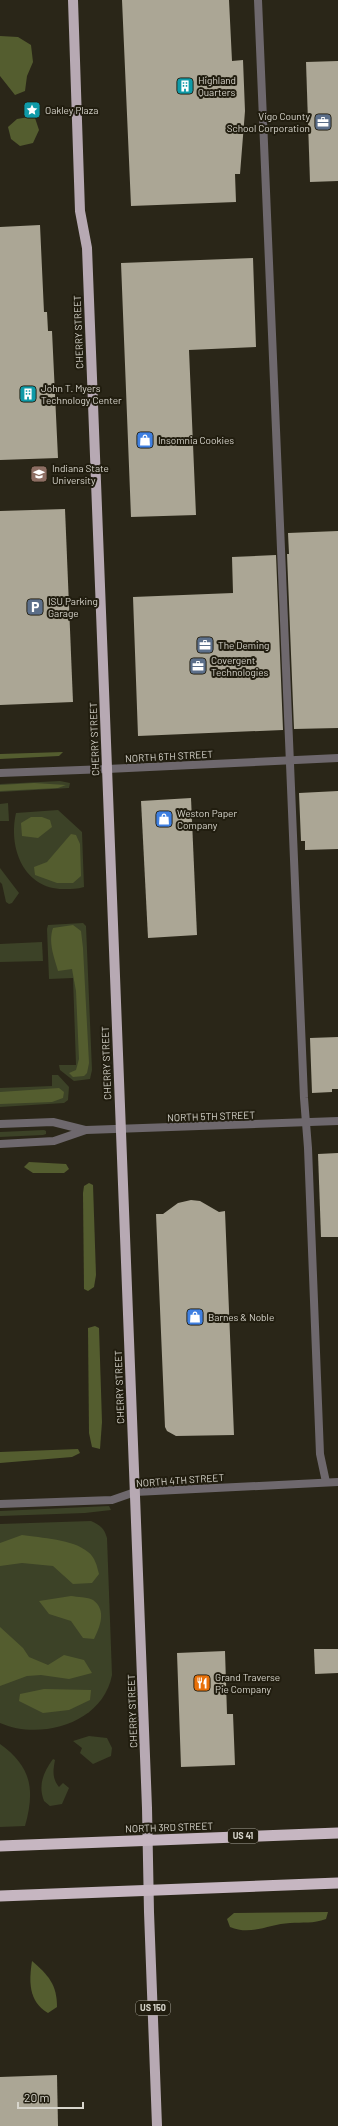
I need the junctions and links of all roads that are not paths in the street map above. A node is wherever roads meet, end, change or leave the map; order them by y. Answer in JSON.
{"nodes":[{"id":1,"x":73,"y":0,"type":"edge"},
{"id":2,"x":258,"y":0,"type":"edge"},
{"id":3,"x":338,"y":758,"type":"edge"},
{"id":4,"x":290,"y":760,"type":"junction"},
{"id":5,"x":107,"y":769,"type":"junction"},
{"id":6,"x":0,"y":772,"type":"edge"},
{"id":7,"x":338,"y":1121,"type":"edge"},
{"id":8,"x":306,"y":1123,"type":"junction"},
{"id":9,"x":0,"y":1124,"type":"edge"},
{"id":10,"x":121,"y":1129,"type":"junction"},
{"id":11,"x":86,"y":1130,"type":"junction"},
{"id":12,"x":0,"y":1144,"type":"edge"},
{"id":13,"x":326,"y":1482,"type":"junction"},
{"id":14,"x":338,"y":1482,"type":"edge"},
{"id":15,"x":135,"y":1492,"type":"junction"},
{"id":16,"x":0,"y":1504,"type":"edge"},
{"id":17,"x":338,"y":1833,"type":"edge"},
{"id":18,"x":148,"y":1840,"type":"junction"},
{"id":19,"x":0,"y":1846,"type":"edge"},
{"id":20,"x":338,"y":1883,"type":"edge"},
{"id":21,"x":149,"y":1890,"type":"junction"},
{"id":22,"x":0,"y":1896,"type":"edge"},
{"id":23,"x":157,"y":2126,"type":"edge"}],
"edges":[{"from":1,"to":5,"type":"main road","name":"CHERRY STREET"},
{"from":2,"to":4,"type":"street"},
{"from":3,"to":4,"type":"street","name":"NORTH 6TH STREET"},
{"from":4,"to":5,"type":"street","name":"NORTH 6TH STREET"},
{"from":4,"to":8,"type":"street"},
{"from":5,"to":6,"type":"street","name":"NORTH 6TH STREET"},
{"from":5,"to":10,"type":"main road","name":"CHERRY STREET"},
{"from":7,"to":8,"type":"street","name":"NORTH 5TH STREET"},
{"from":8,"to":10,"type":"street","name":"NORTH 5TH STREET"},
{"from":8,"to":13,"type":"street"},
{"from":9,"to":11,"type":"street","name":"NORTH 5TH STREET"},
{"from":10,"to":11,"type":"street","name":"NORTH 5TH STREET"},
{"from":10,"to":15,"type":"main road","name":"CHERRY STREET"},
{"from":11,"to":12,"type":"street","name":"NORTH 5TH STREET"},
{"from":13,"to":14,"type":"street","name":"NORTH 4TH STREET"},
{"from":13,"to":15,"type":"street","name":"NORTH 4TH STREET"},
{"from":15,"to":16,"type":"street","name":"NORTH 4TH STREET"},
{"from":15,"to":18,"type":"main road","name":"CHERRY STREET"},
{"from":17,"to":18,"type":"highway","name":"NORTH 3RD STREET","number":"US 41"},
{"from":18,"to":19,"type":"highway","name":"NORTH 3RD STREET","number":"US 41"},
{"from":18,"to":21,"type":"main road","name":"CHERRY STREET","number":"US 150"},
{"from":20,"to":21,"type":"highway"},
{"from":21,"to":22,"type":"highway"},
{"from":21,"to":23,"type":"main road","name":"CHERRY STREET","number":"US 150"}]}
